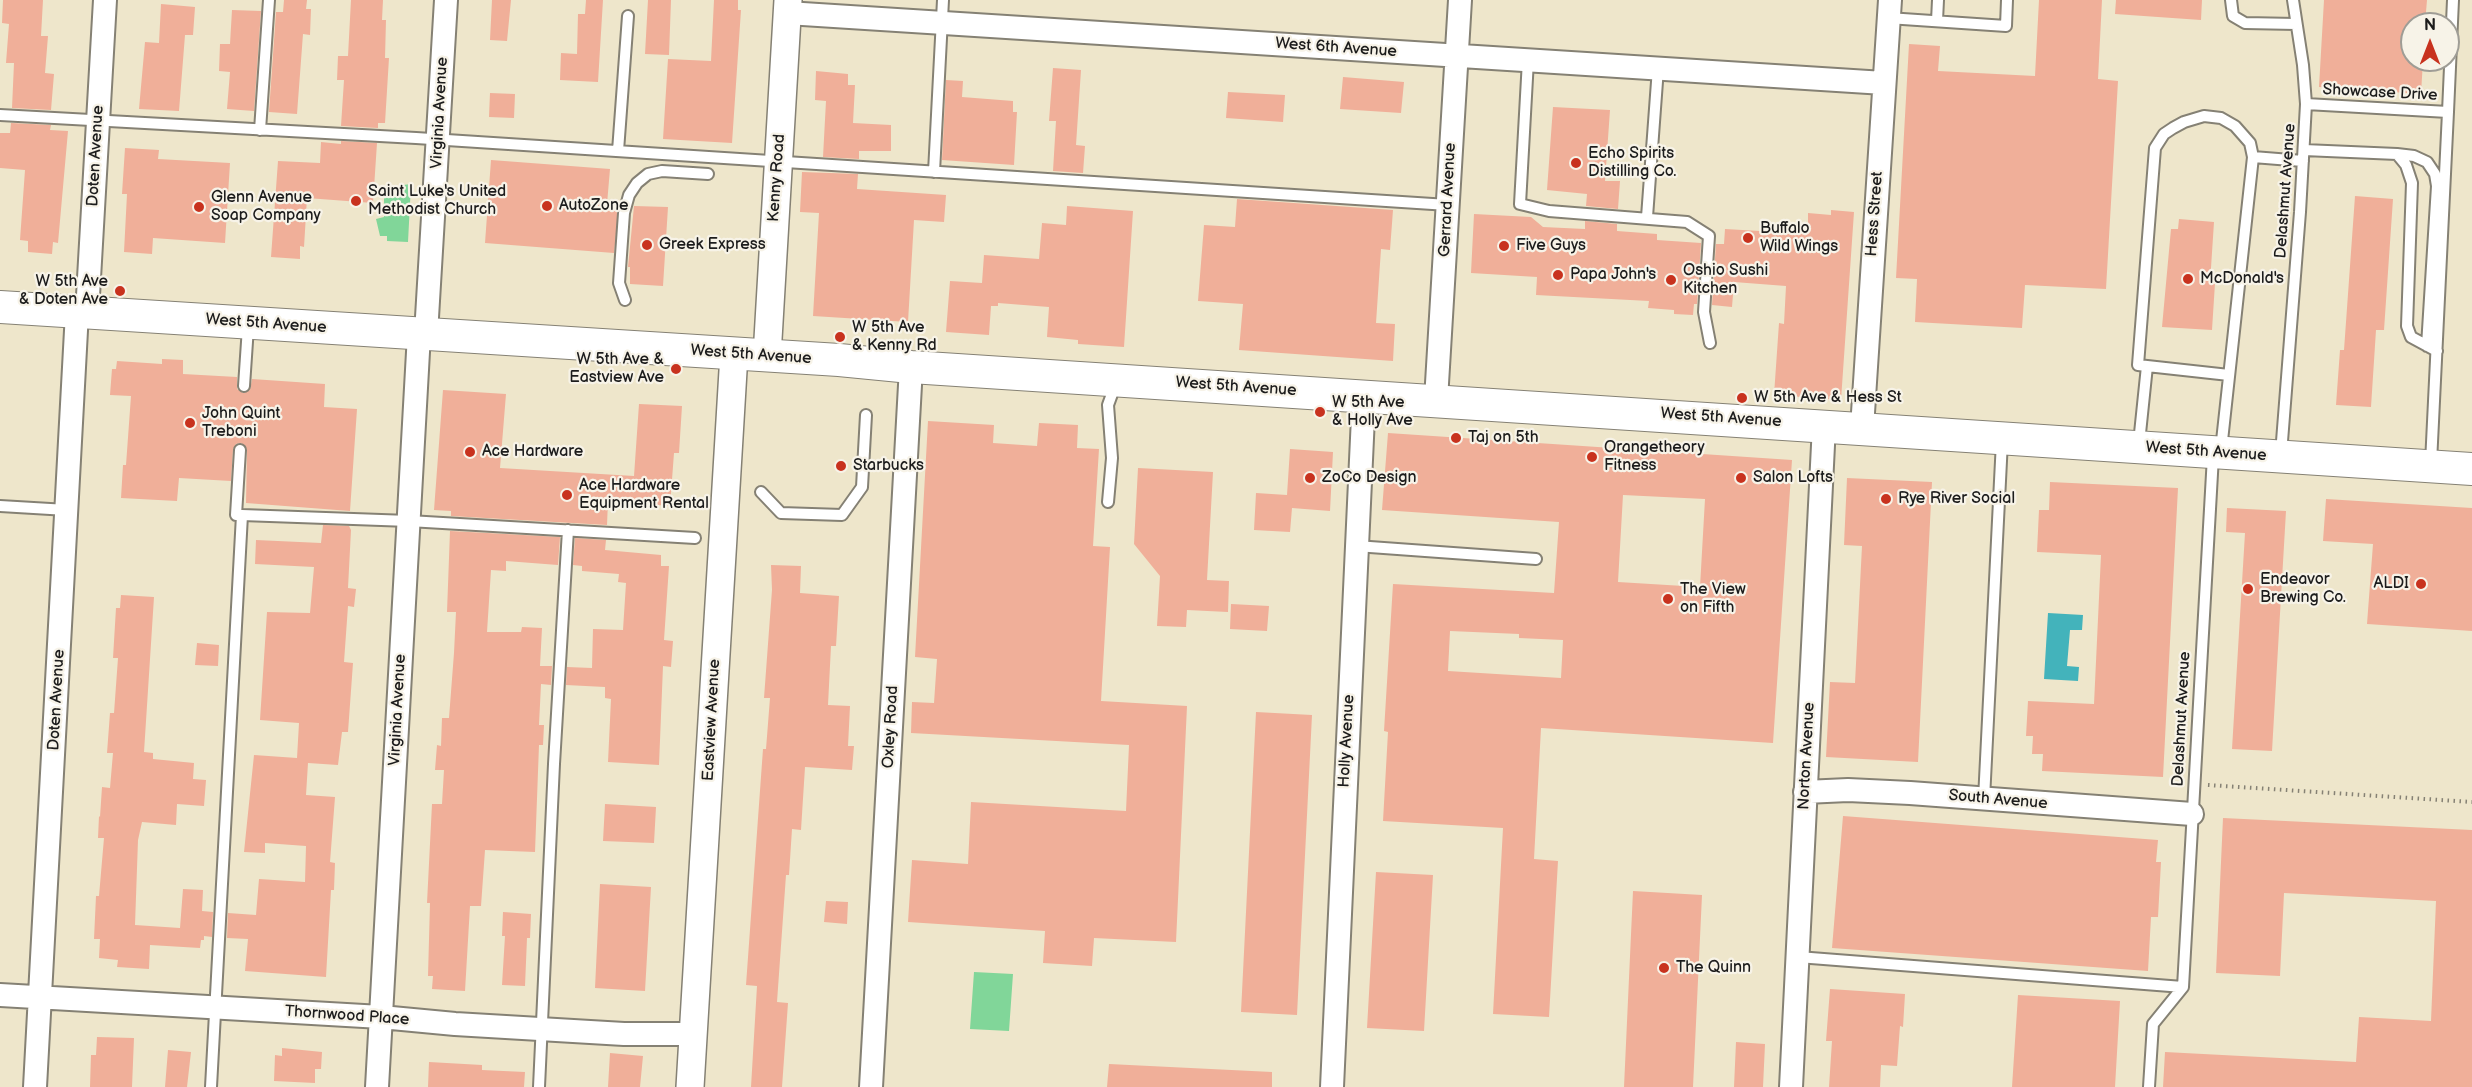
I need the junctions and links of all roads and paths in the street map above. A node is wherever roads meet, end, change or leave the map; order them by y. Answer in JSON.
{"nodes":[{"id":1,"x":105,"y":0,"type":"edge"},
{"id":2,"x":269,"y":0,"type":"edge"},
{"id":3,"x":447,"y":0,"type":"edge"},
{"id":4,"x":943,"y":0,"type":"edge"},
{"id":5,"x":1460,"y":0,"type":"edge"},
{"id":6,"x":1938,"y":0,"type":"edge"},
{"id":7,"x":2007,"y":0,"type":"edge"},
{"id":8,"x":2231,"y":0,"type":"edge"},
{"id":9,"x":2293,"y":0,"type":"edge"},
{"id":10,"x":2453,"y":0,"type":"edge"},
{"id":11,"x":788,"y":6,"type":"edge"},
{"id":12,"x":1889,"y":9,"type":"edge"},
{"id":13,"x":628,"y":16,"type":"dead end"},
{"id":14,"x":1937,"y":21,"type":"junction"},
{"id":15,"x":942,"y":23,"type":"junction"},
{"id":16,"x":2296,"y":24,"type":"junction"},
{"id":17,"x":1456,"y":55,"type":"junction"},
{"id":18,"x":1528,"y":60,"type":"junction"},
{"id":19,"x":1658,"y":68,"type":"junction"},
{"id":20,"x":1884,"y":83,"type":"junction"},
{"id":21,"x":2306,"y":104,"type":"junction"},
{"id":22,"x":2448,"y":112,"type":"junction"},
{"id":23,"x":0,"y":114,"type":"edge"},
{"id":24,"x":98,"y":121,"type":"junction"},
{"id":25,"x":260,"y":130,"type":"junction"},
{"id":26,"x":438,"y":140,"type":"junction"},
{"id":27,"x":618,"y":151,"type":"junction"},
{"id":28,"x":2397,"y":154,"type":"junction"},
{"id":29,"x":2303,"y":155,"type":"junction"},
{"id":30,"x":2253,"y":157,"type":"junction"},
{"id":31,"x":778,"y":162,"type":"junction"},
{"id":32,"x":934,"y":172,"type":"junction"},
{"id":33,"x":708,"y":174,"type":"dead end"},
{"id":34,"x":1448,"y":205,"type":"junction"},
{"id":35,"x":1647,"y":217,"type":"junction"},
{"id":36,"x":625,"y":300,"type":"dead end"},
{"id":37,"x":0,"y":307,"type":"edge"},
{"id":38,"x":82,"y":313,"type":"junction"},
{"id":39,"x":249,"y":323,"type":"junction"},
{"id":40,"x":423,"y":334,"type":"junction"},
{"id":41,"x":1710,"y":343,"type":"dead end"},
{"id":42,"x":2432,"y":349,"type":"junction"},
{"id":43,"x":734,"y":354,"type":"junction"},
{"id":44,"x":767,"y":356,"type":"junction"},
{"id":45,"x":2146,"y":366,"type":"junction"},
{"id":46,"x":911,"y":367,"type":"junction"},
{"id":47,"x":2229,"y":375,"type":"junction"},
{"id":48,"x":1118,"y":380,"type":"junction"},
{"id":49,"x":244,"y":386,"type":"dead end"},
{"id":50,"x":1364,"y":395,"type":"junction"},
{"id":51,"x":1436,"y":400,"type":"junction"},
{"id":52,"x":866,"y":415,"type":"dead end"},
{"id":53,"x":1824,"y":425,"type":"junction"},
{"id":54,"x":1862,"y":428,"type":"junction"},
{"id":55,"x":2002,"y":438,"type":"junction"},
{"id":56,"x":2139,"y":447,"type":"junction"},
{"id":57,"x":240,"y":450,"type":"dead end"},
{"id":58,"x":2217,"y":453,"type":"junction"},
{"id":59,"x":2280,"y":457,"type":"junction"},
{"id":60,"x":2430,"y":466,"type":"junction"},
{"id":61,"x":2472,"y":469,"type":"edge"},
{"id":62,"x":761,"y":492,"type":"dead end"},
{"id":63,"x":1108,"y":502,"type":"dead end"},
{"id":64,"x":0,"y":506,"type":"edge"},
{"id":65,"x":67,"y":510,"type":"junction"},
{"id":66,"x":236,"y":515,"type":"dead end"},
{"id":67,"x":409,"y":521,"type":"junction"},
{"id":68,"x":568,"y":530,"type":"junction"},
{"id":69,"x":695,"y":538,"type":"dead end"},
{"id":70,"x":1356,"y":546,"type":"junction"},
{"id":71,"x":1536,"y":559,"type":"dead end"},
{"id":72,"x":2193,"y":784,"type":"junction"},
{"id":73,"x":1805,"y":792,"type":"junction"},
{"id":74,"x":1984,"y":799,"type":"junction"},
{"id":75,"x":2472,"y":802,"type":"edge"},
{"id":76,"x":2192,"y":814,"type":"junction"},
{"id":77,"x":1798,"y":957,"type":"junction"},
{"id":78,"x":2183,"y":987,"type":"junction"},
{"id":79,"x":0,"y":995,"type":"edge"},
{"id":80,"x":40,"y":997,"type":"junction"},
{"id":81,"x":215,"y":1007,"type":"junction"},
{"id":82,"x":381,"y":1017,"type":"junction"},
{"id":83,"x":542,"y":1029,"type":"junction"},
{"id":84,"x":693,"y":1034,"type":"junction"},
{"id":85,"x":35,"y":1087,"type":"edge"},
{"id":86,"x":211,"y":1087,"type":"edge"},
{"id":87,"x":377,"y":1087,"type":"edge"},
{"id":88,"x":539,"y":1087,"type":"edge"},
{"id":89,"x":690,"y":1087,"type":"edge"},
{"id":90,"x":871,"y":1087,"type":"edge"},
{"id":91,"x":1332,"y":1087,"type":"edge"},
{"id":92,"x":1791,"y":1087,"type":"edge"},
{"id":93,"x":2149,"y":1087,"type":"edge"}],
"edges":[{"from":1,"to":24,"type":"street","name":"Doten Avenue"},
{"from":2,"to":25,"type":"lane"},
{"from":3,"to":26,"type":"street","name":"Virginia Avenue"},
{"from":4,"to":15,"type":"lane"},
{"from":5,"to":17,"type":"street","name":"Gerrard Avenue"},
{"from":6,"to":14,"type":"lane"},
{"from":7,"to":14,"type":"lane"},
{"from":8,"to":16,"type":"lane"},
{"from":9,"to":16,"type":"lane","name":"Delashmut Avenue"},
{"from":10,"to":22,"type":"lane","name":"Showcase Drive"},
{"from":11,"to":15,"type":"street","name":"West 6th Avenue"},
{"from":11,"to":31,"type":"street","name":"Kenny Road"},
{"from":12,"to":14,"type":"lane"},
{"from":12,"to":20,"type":"street","name":"Hess Street"},
{"from":13,"to":27,"type":"lane"},
{"from":15,"to":17,"type":"street","name":"West 6th Avenue"},
{"from":15,"to":32,"type":"lane"},
{"from":16,"to":21,"type":"lane","name":"Delashmut Avenue"},
{"from":17,"to":18,"type":"street","name":"West 6th Avenue"},
{"from":17,"to":34,"type":"street","name":"Gerrard Avenue"},
{"from":18,"to":19,"type":"street","name":"West 6th Avenue"},
{"from":18,"to":35,"type":"lane"},
{"from":19,"to":20,"type":"street","name":"West 6th Avenue"},
{"from":19,"to":35,"type":"lane"},
{"from":20,"to":54,"type":"street","name":"Hess Street"},
{"from":21,"to":22,"type":"lane","name":"Showcase Drive"},
{"from":21,"to":29,"type":"lane","name":"Delashmut Avenue"},
{"from":22,"to":42,"type":"lane"},
{"from":23,"to":24,"type":"lane"},
{"from":24,"to":25,"type":"lane"},
{"from":24,"to":38,"type":"street","name":"Doten Avenue"},
{"from":25,"to":26,"type":"lane"},
{"from":26,"to":27,"type":"lane"},
{"from":26,"to":40,"type":"street","name":"Virginia Avenue"},
{"from":27,"to":31,"type":"lane"},
{"from":28,"to":29,"type":"lane"},
{"from":28,"to":42,"type":"lane"},
{"from":28,"to":42,"type":"lane"},
{"from":29,"to":30,"type":"lane"},
{"from":29,"to":59,"type":"lane","name":"Delashmut Avenue"},
{"from":30,"to":45,"type":"lane"},
{"from":30,"to":47,"type":"lane","name":"Delashmut Avenue"},
{"from":31,"to":32,"type":"lane"},
{"from":31,"to":44,"type":"street","name":"Kenny Road"},
{"from":32,"to":34,"type":"lane"},
{"from":33,"to":36,"type":"lane"},
{"from":34,"to":51,"type":"street","name":"Gerrard Avenue"},
{"from":35,"to":41,"type":"lane"},
{"from":37,"to":38,"type":"main road","name":"West 5th Avenue"},
{"from":38,"to":39,"type":"main road","name":"West 5th Avenue"},
{"from":38,"to":65,"type":"street","name":"Doten Avenue"},
{"from":39,"to":40,"type":"main road","name":"West 5th Avenue"},
{"from":39,"to":49,"type":"lane"},
{"from":40,"to":43,"type":"main road","name":"West 5th Avenue"},
{"from":40,"to":67,"type":"street","name":"Virginia Avenue"},
{"from":42,"to":60,"type":"lane"},
{"from":43,"to":44,"type":"main road","name":"West 5th Avenue"},
{"from":43,"to":84,"type":"street","name":"Eastview Avenue"},
{"from":44,"to":46,"type":"main road","name":"West 5th Avenue"},
{"from":45,"to":47,"type":"lane"},
{"from":45,"to":56,"type":"lane"},
{"from":46,"to":48,"type":"main road","name":"West 5th Avenue"},
{"from":46,"to":90,"type":"street","name":"Oxley Road"},
{"from":47,"to":58,"type":"lane","name":"Delashmut Avenue"},
{"from":48,"to":50,"type":"main road","name":"West 5th Avenue"},
{"from":48,"to":63,"type":"lane"},
{"from":50,"to":51,"type":"main road","name":"West 5th Avenue"},
{"from":50,"to":70,"type":"street","name":"Holly Avenue"},
{"from":51,"to":53,"type":"main road","name":"West 5th Avenue"},
{"from":52,"to":62,"type":"lane"},
{"from":53,"to":54,"type":"main road","name":"West 5th Avenue"},
{"from":53,"to":73,"type":"street","name":"Norton Avenue"},
{"from":54,"to":55,"type":"main road","name":"West 5th Avenue"},
{"from":55,"to":56,"type":"main road","name":"West 5th Avenue"},
{"from":55,"to":74,"type":"lane"},
{"from":56,"to":58,"type":"main road","name":"West 5th Avenue"},
{"from":57,"to":66,"type":"lane"},
{"from":58,"to":59,"type":"main road","name":"West 5th Avenue"},
{"from":58,"to":72,"type":"lane","name":"Delashmut Avenue"},
{"from":59,"to":60,"type":"main road","name":"West 5th Avenue"},
{"from":60,"to":61,"type":"main road","name":"West 5th Avenue"},
{"from":64,"to":65,"type":"lane"},
{"from":65,"to":80,"type":"street","name":"Doten Avenue"},
{"from":67,"to":68,"type":"lane"},
{"from":67,"to":81,"type":"lane"},
{"from":67,"to":82,"type":"street","name":"Virginia Avenue"},
{"from":68,"to":69,"type":"lane"},
{"from":68,"to":83,"type":"lane"},
{"from":70,"to":71,"type":"lane"},
{"from":70,"to":91,"type":"street","name":"Holly Avenue"},
{"from":72,"to":75,"type":"path"},
{"from":72,"to":76,"type":"lane","name":"Delashmut Avenue"},
{"from":73,"to":74,"type":"street","name":"South Avenue"},
{"from":73,"to":77,"type":"street","name":"Norton Avenue"},
{"from":74,"to":76,"type":"street","name":"South Avenue"},
{"from":76,"to":78,"type":"lane","name":"Delashmut Avenue"},
{"from":77,"to":78,"type":"lane"},
{"from":77,"to":92,"type":"street","name":"Norton Avenue"},
{"from":78,"to":93,"type":"lane"},
{"from":79,"to":80,"type":"street","name":"Thornwood Place"},
{"from":80,"to":81,"type":"street","name":"Thornwood Place"},
{"from":80,"to":85,"type":"street","name":"Doten Avenue"},
{"from":81,"to":82,"type":"street","name":"Thornwood Place"},
{"from":81,"to":86,"type":"lane"},
{"from":82,"to":83,"type":"street","name":"Thornwood Place"},
{"from":82,"to":87,"type":"street","name":"Virginia Avenue"},
{"from":83,"to":84,"type":"street","name":"Thornwood Place"},
{"from":83,"to":88,"type":"lane"},
{"from":84,"to":89,"type":"street","name":"Eastview Avenue"}]}
